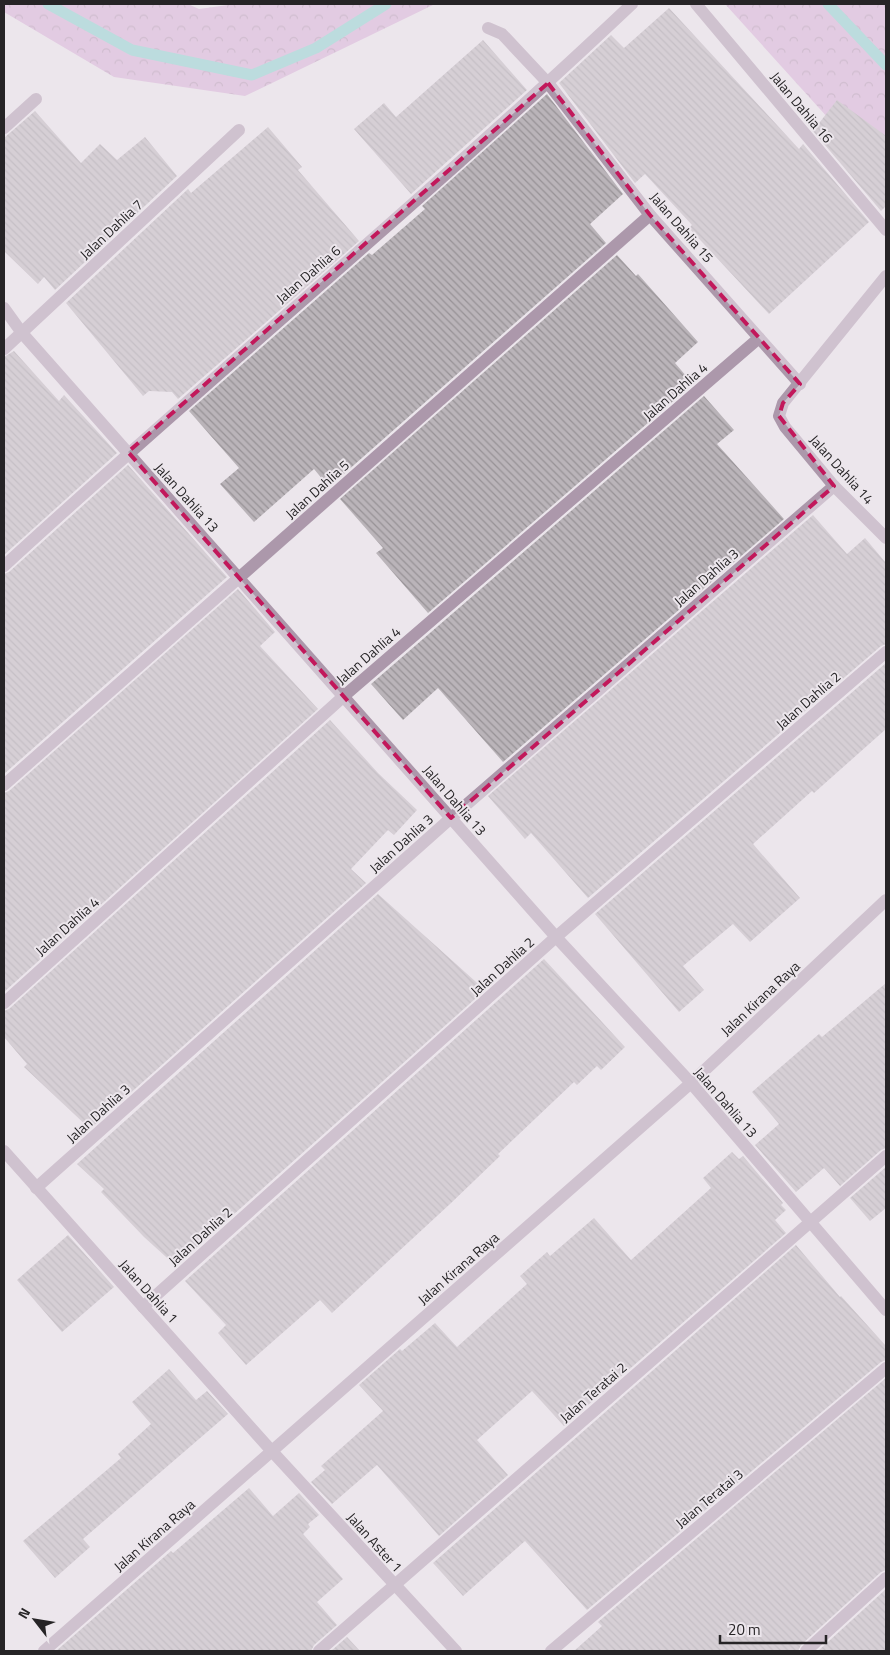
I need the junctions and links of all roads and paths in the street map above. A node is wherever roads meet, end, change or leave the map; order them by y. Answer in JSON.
{"nodes":[{"id":1,"x":632,"y":4,"type":"edge"},
{"id":2,"x":696,"y":4,"type":"edge"},
{"id":3,"x":488,"y":28,"type":"dead end"},
{"id":4,"x":548,"y":83,"type":"junction"},
{"id":5,"x":36,"y":99,"type":"dead end"},
{"id":6,"x":4,"y":128,"type":"edge"},
{"id":7,"x":239,"y":130,"type":"dead end"},
{"id":8,"x":650,"y":215,"type":"junction"},
{"id":9,"x":886,"y":230,"type":"edge"},
{"id":10,"x":886,"y":276,"type":"edge"},
{"id":11,"x":4,"y":308,"type":"edge"},
{"id":12,"x":22,"y":332,"type":"junction"},
{"id":13,"x":759,"y":338,"type":"junction"},
{"id":14,"x":4,"y":349,"type":"edge"},
{"id":15,"x":800,"y":384,"type":"junction"},
{"id":16,"x":128,"y":452,"type":"junction"},
{"id":17,"x":834,"y":486,"type":"junction"},
{"id":18,"x":886,"y":538,"type":"edge"},
{"id":19,"x":4,"y":566,"type":"edge"},
{"id":20,"x":239,"y":578,"type":"junction"},
{"id":21,"x":886,"y":652,"type":"edge"},
{"id":22,"x":344,"y":696,"type":"junction"},
{"id":23,"x":4,"y":785,"type":"edge"},
{"id":24,"x":451,"y":818,"type":"junction"},
{"id":25,"x":886,"y":900,"type":"edge"},
{"id":26,"x":556,"y":937,"type":"junction"},
{"id":27,"x":4,"y":1003,"type":"edge"},
{"id":28,"x":691,"y":1083,"type":"junction"},
{"id":29,"x":4,"y":1151,"type":"edge"},
{"id":30,"x":886,"y":1156,"type":"edge"},
{"id":31,"x":36,"y":1188,"type":"junction"},
{"id":32,"x":809,"y":1223,"type":"junction"},
{"id":33,"x":143,"y":1307,"type":"junction"},
{"id":34,"x":886,"y":1310,"type":"edge"},
{"id":35,"x":886,"y":1368,"type":"edge"},
{"id":36,"x":272,"y":1451,"type":"junction"},
{"id":37,"x":886,"y":1578,"type":"edge"},
{"id":38,"x":394,"y":1586,"type":"junction"},
{"id":39,"x":44,"y":1651,"type":"edge"},
{"id":40,"x":319,"y":1651,"type":"edge"},
{"id":41,"x":456,"y":1651,"type":"edge"},
{"id":42,"x":551,"y":1651,"type":"edge"},
{"id":43,"x":806,"y":1651,"type":"edge"}],
"edges":[{"from":1,"to":4,"type":"street","name":"Jalan Dahlia 6"},
{"from":2,"to":9,"type":"street","name":"Jalan Dahlia 16"},
{"from":3,"to":4,"type":"street","name":"Jalan Dahlia 15"},
{"from":4,"to":8,"type":"street","name":"Jalan Dahlia 15"},
{"from":4,"to":16,"type":"street","name":"Jalan Dahlia 6"},
{"from":5,"to":6,"type":"street"},
{"from":7,"to":12,"type":"street","name":"Jalan Dahlia 7"},
{"from":8,"to":13,"type":"street","name":"Jalan Dahlia 15"},
{"from":8,"to":20,"type":"street","name":"Jalan Dahlia 5"},
{"from":10,"to":15,"type":"street"},
{"from":11,"to":12,"type":"street","name":"Jalan Dahlia 13"},
{"from":12,"to":14,"type":"street","name":"Jalan Dahlia 7"},
{"from":12,"to":16,"type":"street","name":"Jalan Dahlia 13"},
{"from":13,"to":15,"type":"street","name":"Jalan Dahlia 15"},
{"from":13,"to":22,"type":"street","name":"Jalan Dahlia 4"},
{"from":15,"to":17,"type":"street","name":"Jalan Dahlia 14"},
{"from":16,"to":19,"type":"street","name":"Jalan Dahlia 6"},
{"from":16,"to":20,"type":"street","name":"Jalan Dahlia 13"},
{"from":17,"to":18,"type":"street","name":"Jalan Dahlia 14"},
{"from":17,"to":24,"type":"street","name":"Jalan Dahlia 3"},
{"from":20,"to":22,"type":"street","name":"Jalan Dahlia 13"},
{"from":20,"to":23,"type":"street","name":"Jalan Dahlia 5"},
{"from":21,"to":26,"type":"street","name":"Jalan Dahlia 2"},
{"from":22,"to":24,"type":"street","name":"Jalan Dahlia 13"},
{"from":22,"to":27,"type":"street","name":"Jalan Dahlia 4"},
{"from":24,"to":26,"type":"street","name":"Jalan Dahlia 13"},
{"from":24,"to":31,"type":"street","name":"Jalan Dahlia 3"},
{"from":25,"to":28,"type":"street","name":"Jalan Kirana Raya"},
{"from":26,"to":28,"type":"street","name":"Jalan Dahlia 13"},
{"from":26,"to":33,"type":"street","name":"Jalan Dahlia 2"},
{"from":28,"to":32,"type":"street","name":"Jalan Dahlia 13"},
{"from":28,"to":36,"type":"street","name":"Jalan Kirana Raya"},
{"from":29,"to":31,"type":"street","name":"Jalan Dahlia 1"},
{"from":30,"to":32,"type":"street","name":"Jalan Teratai 2"},
{"from":31,"to":33,"type":"street","name":"Jalan Dahlia 1"},
{"from":32,"to":34,"type":"street","name":"Jalan Dahlia 13"},
{"from":32,"to":38,"type":"street","name":"Jalan Teratai 2"},
{"from":33,"to":36,"type":"street","name":"Jalan Dahlia 1"},
{"from":35,"to":42,"type":"street","name":"Jalan Teratai 3"},
{"from":36,"to":38,"type":"street","name":"Jalan Aster 1"},
{"from":36,"to":39,"type":"street","name":"Jalan Kirana Raya"},
{"from":37,"to":43,"type":"street"},
{"from":38,"to":40,"type":"street","name":"Jalan Teratai 2"},
{"from":38,"to":41,"type":"street","name":"Jalan Aster 1"}]}
